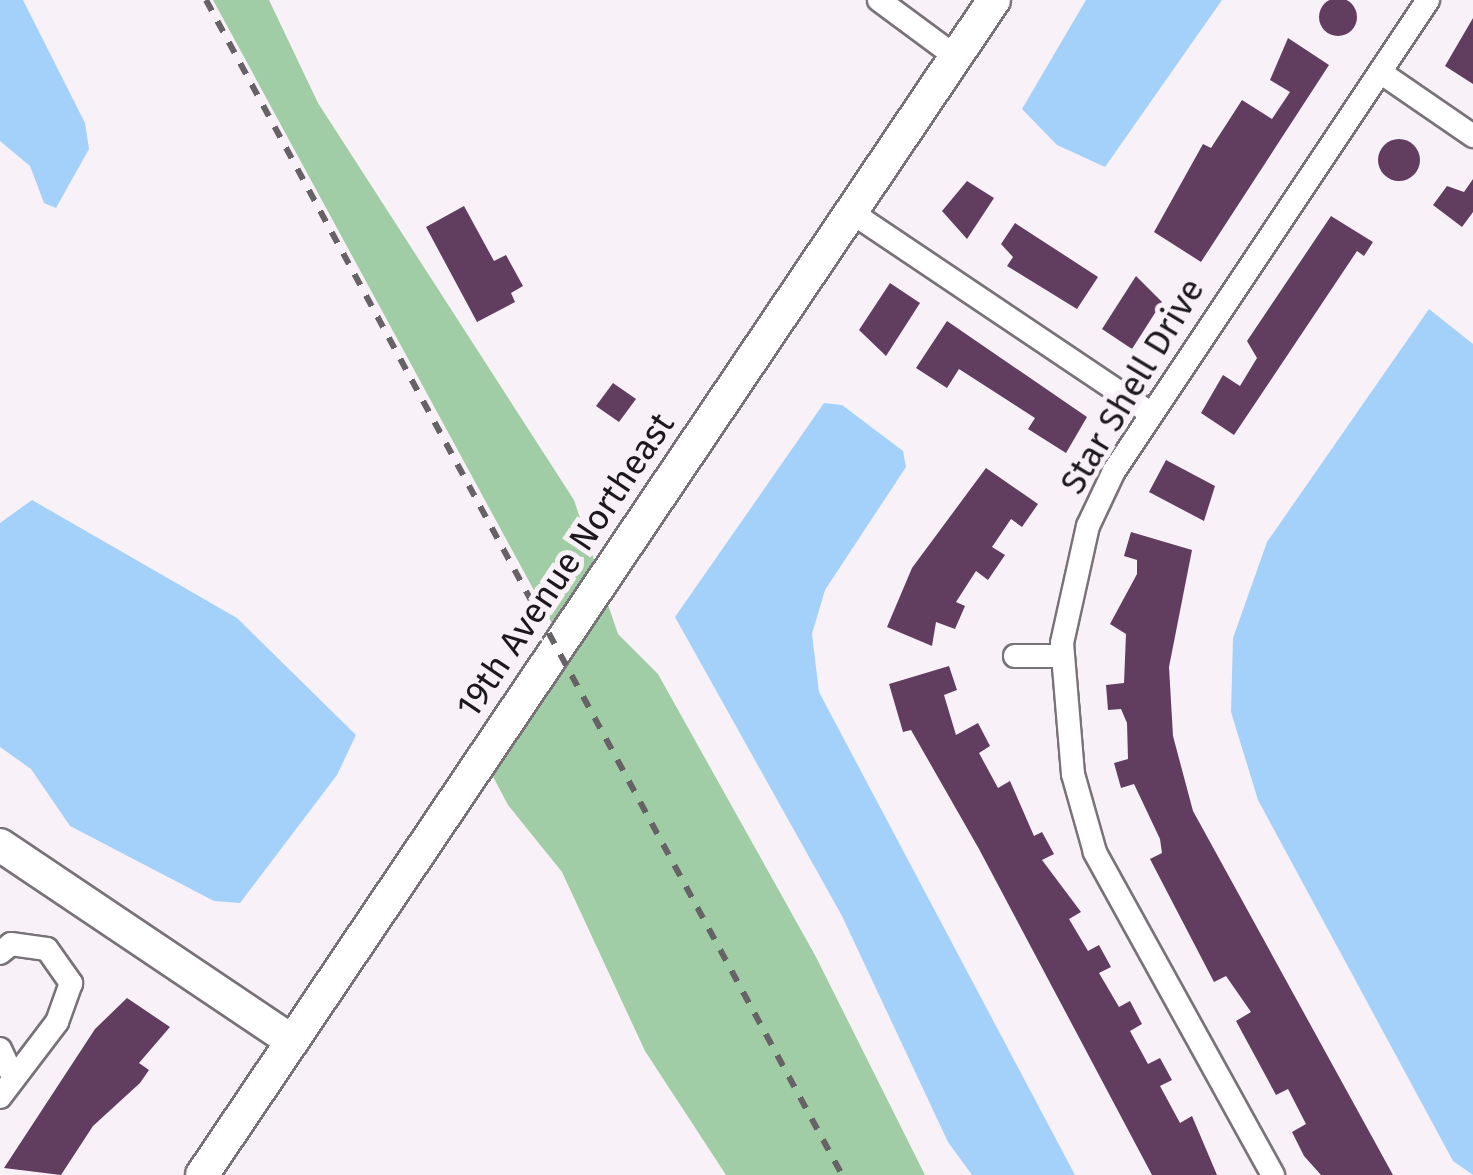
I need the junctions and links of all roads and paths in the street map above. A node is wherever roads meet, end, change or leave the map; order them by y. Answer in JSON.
{"nodes":[{"id":1,"x":878,"y":0,"type":"edge"},
{"id":2,"x":994,"y":0,"type":"edge"},
{"id":3,"x":1428,"y":0,"type":"edge"},
{"id":4,"x":956,"y":57,"type":"junction"},
{"id":5,"x":1380,"y":72,"type":"junction"},
{"id":6,"x":1473,"y":136,"type":"edge"},
{"id":7,"x":851,"y":212,"type":"junction"},
{"id":8,"x":1149,"y":412,"type":"junction"},
{"id":9,"x":1015,"y":656,"type":"dead end"},
{"id":10,"x":1062,"y":656,"type":"junction"},
{"id":11,"x":0,"y":845,"type":"edge"},
{"id":12,"x":0,"y":953,"type":"edge"},
{"id":13,"x":292,"y":1041,"type":"junction"},
{"id":14,"x":0,"y":1049,"type":"edge"},
{"id":15,"x":7,"y":1087,"type":"edge"},
{"id":16,"x":202,"y":1175,"type":"edge"},
{"id":17,"x":1272,"y":1175,"type":"edge"}],
"edges":[{"from":1,"to":4,"type":"street"},
{"from":2,"to":4,"type":"street","name":"19th Avenue Northeast"},
{"from":3,"to":5,"type":"street","name":"Star Shell Drive"},
{"from":4,"to":7,"type":"street","name":"19th Avenue Northeast"},
{"from":5,"to":6,"type":"street"},
{"from":5,"to":8,"type":"street","name":"Star Shell Drive"},
{"from":7,"to":8,"type":"street"},
{"from":7,"to":13,"type":"street","name":"19th Avenue Northeast"},
{"from":8,"to":10,"type":"street","name":"Star Shell Drive"},
{"from":9,"to":10,"type":"street"},
{"from":10,"to":17,"type":"street","name":"Star Shell Drive"},
{"from":11,"to":13,"type":"street"},
{"from":12,"to":15,"type":"street"},
{"from":13,"to":16,"type":"street","name":"19th Avenue Northeast"},
{"from":14,"to":15,"type":"street"}]}
